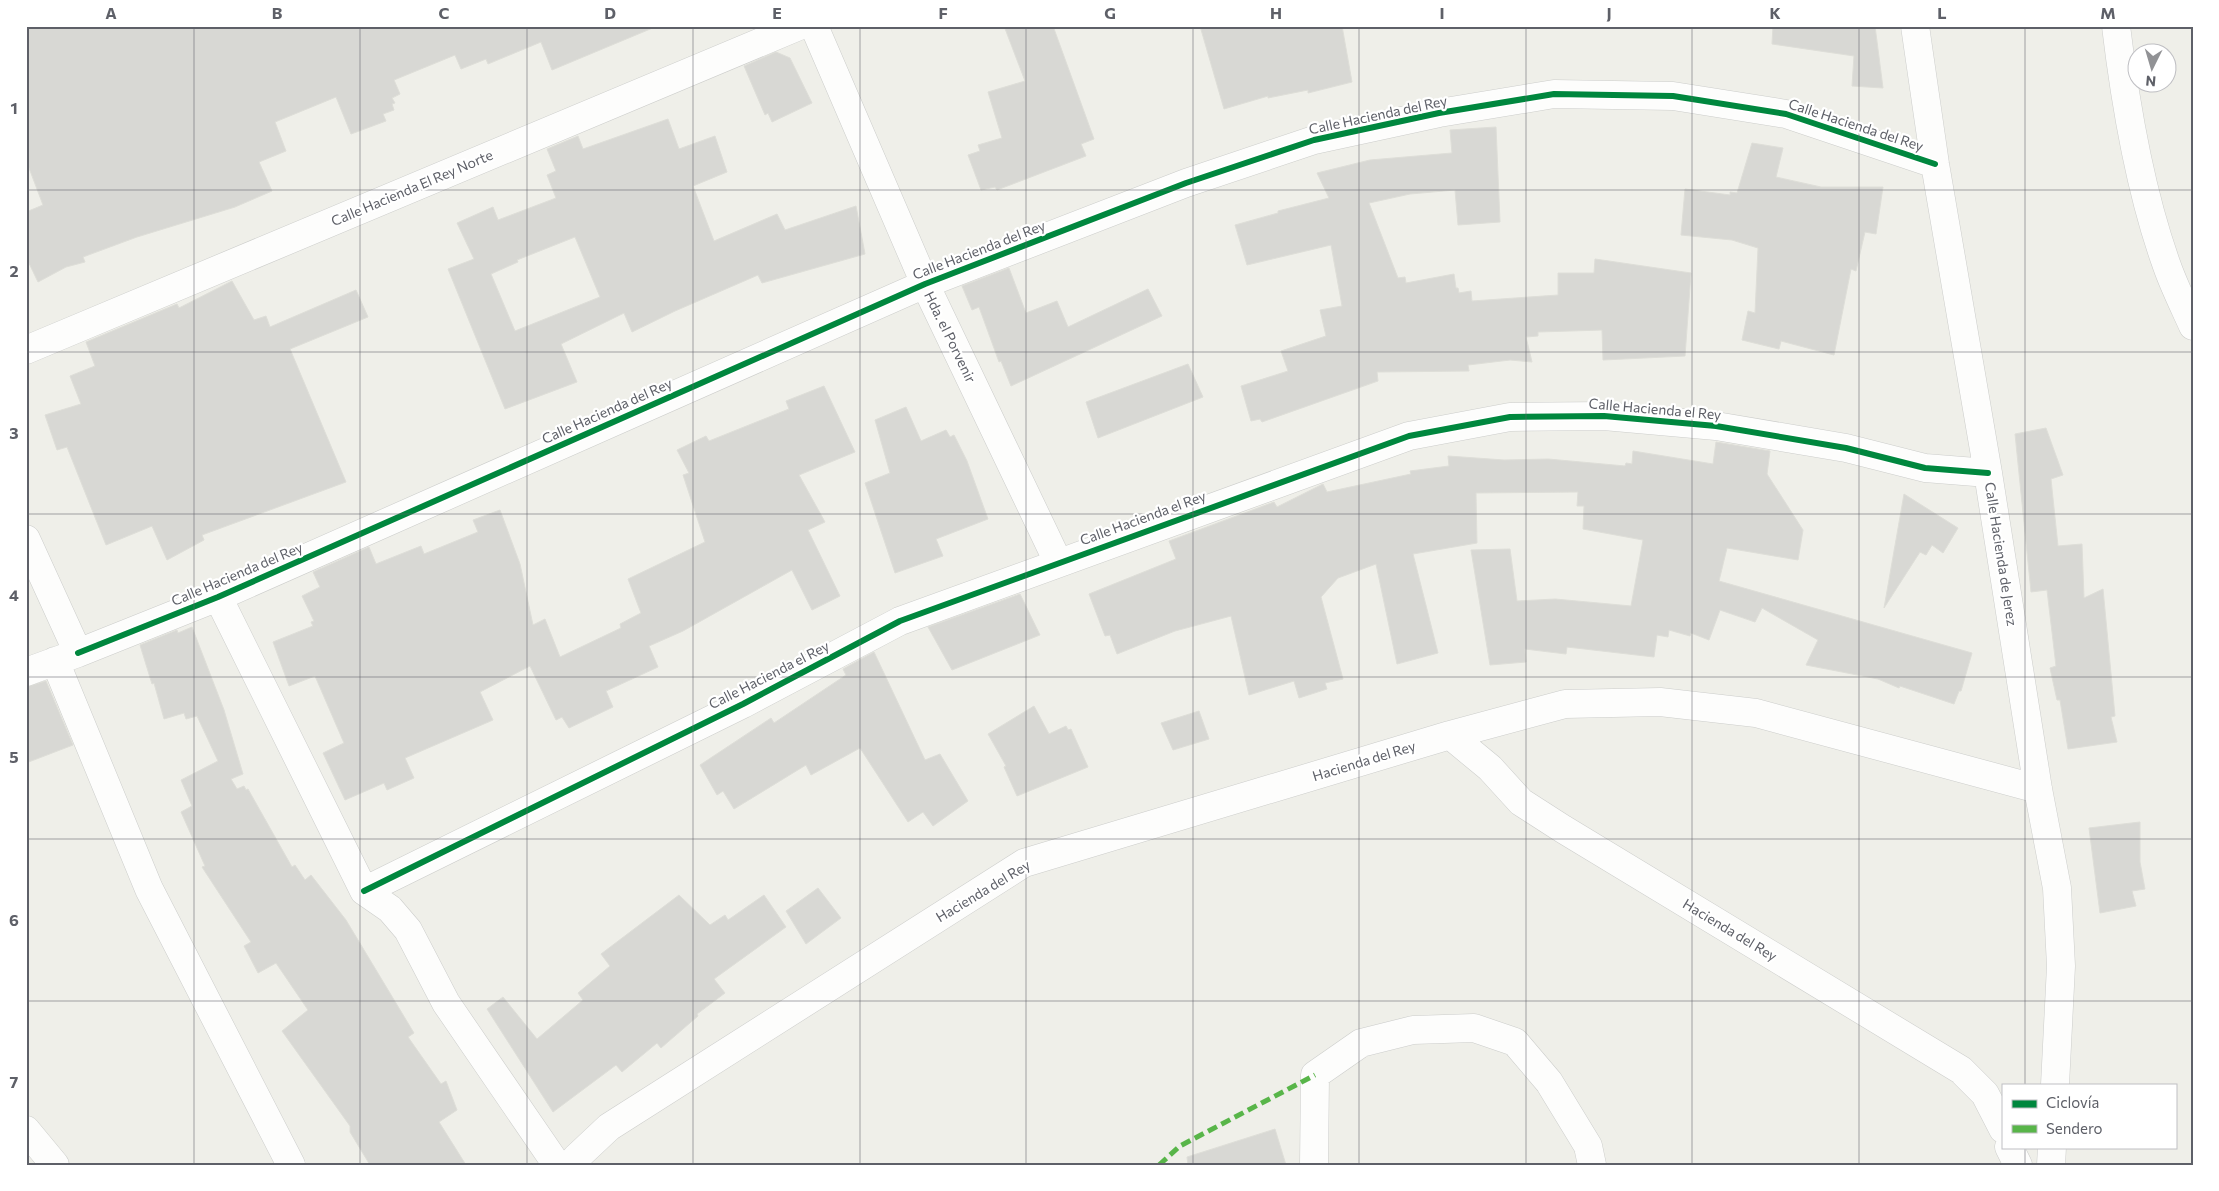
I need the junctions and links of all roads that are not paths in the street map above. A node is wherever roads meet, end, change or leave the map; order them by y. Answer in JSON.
{"nodes":[{"id":1,"x":799,"y":26,"type":"edge"},
{"id":2,"x":814,"y":26,"type":"edge"},
{"id":3,"x":1915,"y":26,"type":"edge"},
{"id":4,"x":2116,"y":26,"type":"edge"},
{"id":5,"x":1935,"y":164,"type":"junction"},
{"id":6,"x":2167,"y":266,"type":"junction"},
{"id":7,"x":2193,"y":278,"type":"edge"},
{"id":8,"x":925,"y":284,"type":"junction"},
{"id":9,"x":2193,"y":326,"type":"edge"},
{"id":10,"x":26,"y":350,"type":"edge"},
{"id":11,"x":1988,"y":472,"type":"junction"},
{"id":12,"x":26,"y":540,"type":"edge"},
{"id":13,"x":1058,"y":562,"type":"junction"},
{"id":14,"x":218,"y":597,"type":"junction"},
{"id":15,"x":67,"y":657,"type":"junction"},
{"id":16,"x":26,"y":672,"type":"edge"},
{"id":17,"x":1450,"y":735,"type":"junction"},
{"id":18,"x":2038,"y":789,"type":"junction"},
{"id":19,"x":364,"y":891,"type":"junction"},
{"id":20,"x":2055,"y":1084,"type":"edge"},
{"id":21,"x":2002,"y":1127,"type":"edge"},
{"id":22,"x":26,"y":1130,"type":"edge"},
{"id":23,"x":2010,"y":1148,"type":"edge"},
{"id":24,"x":2052,"y":1148,"type":"edge"},
{"id":25,"x":55,"y":1165,"type":"edge"},
{"id":26,"x":291,"y":1165,"type":"edge"},
{"id":27,"x":557,"y":1165,"type":"edge"},
{"id":28,"x":573,"y":1165,"type":"edge"},
{"id":29,"x":1314,"y":1165,"type":"edge"},
{"id":30,"x":1592,"y":1165,"type":"edge"},
{"id":31,"x":2018,"y":1165,"type":"edge"},
{"id":32,"x":2051,"y":1165,"type":"edge"}],
"edges":[{"from":1,"to":10,"type":"street","name":"Calle Hacienda El Rey Norte"},
{"from":2,"to":8,"type":"street","name":"Hda. el Porvenir"},
{"from":3,"to":5,"type":"street","name":"Calle Hacienda de Jerez"},
{"from":4,"to":6,"type":"street"},
{"from":5,"to":8,"type":"street","name":"Calle Hacienda del Rey"},
{"from":5,"to":11,"type":"street","name":"Calle Hacienda de Jerez"},
{"from":6,"to":7,"type":"street"},
{"from":6,"to":9,"type":"street"},
{"from":8,"to":13,"type":"street","name":"Hda. el Porvenir"},
{"from":8,"to":14,"type":"street","name":"Calle Hacienda del Rey"},
{"from":11,"to":13,"type":"street","name":"Calle Hacienda el Rey"},
{"from":11,"to":18,"type":"street","name":"Calle Hacienda de Jerez"},
{"from":12,"to":15,"type":"street"},
{"from":13,"to":19,"type":"street","name":"Calle Hacienda el Rey"},
{"from":14,"to":15,"type":"street","name":"Calle Hacienda del Rey"},
{"from":14,"to":19,"type":"street"},
{"from":15,"to":16,"type":"street","name":"Calle Hacienda del Rey"},
{"from":15,"to":26,"type":"street"},
{"from":17,"to":18,"type":"street","name":"Hacienda del Rey"},
{"from":17,"to":21,"type":"street","name":"Hacienda del Rey"},
{"from":17,"to":28,"type":"street","name":"Hacienda del Rey"},
{"from":18,"to":20,"type":"street","name":"Calle Hacienda de Jerez"},
{"from":19,"to":27,"type":"street"},
{"from":22,"to":25,"type":"street"},
{"from":23,"to":31,"type":"street"},
{"from":24,"to":32,"type":"street"},
{"from":29,"to":30,"type":"street"}]}
